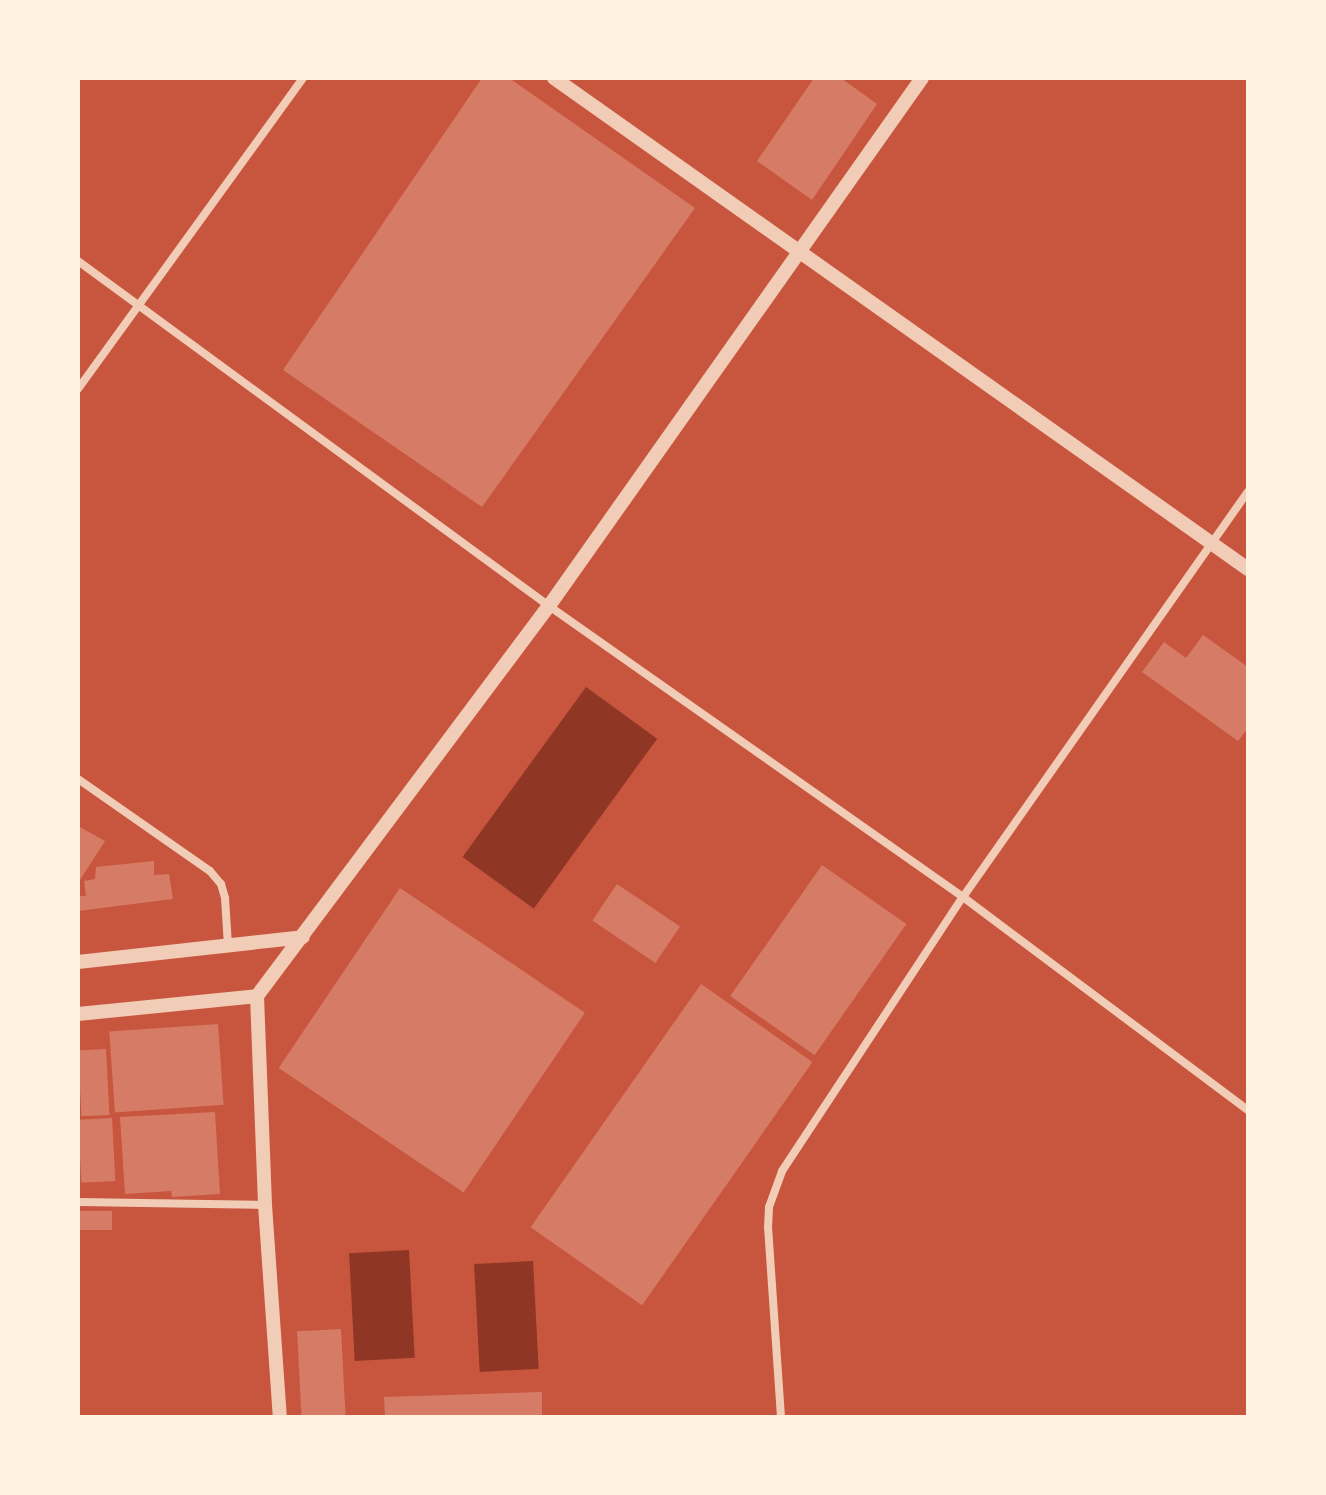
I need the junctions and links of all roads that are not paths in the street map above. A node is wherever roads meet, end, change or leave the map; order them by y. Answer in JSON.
{"nodes":[{"id":1,"x":303,"y":78,"type":"edge"},
{"id":2,"x":554,"y":78,"type":"edge"},
{"id":3,"x":922,"y":78,"type":"edge"},
{"id":4,"x":800,"y":254,"type":"junction"},
{"id":5,"x":78,"y":261,"type":"edge"},
{"id":6,"x":139,"y":304,"type":"junction"},
{"id":7,"x":78,"y":389,"type":"edge"},
{"id":8,"x":1248,"y":492,"type":"edge"},
{"id":9,"x":1213,"y":543,"type":"junction"},
{"id":10,"x":1248,"y":569,"type":"edge"},
{"id":11,"x":549,"y":606,"type":"junction"},
{"id":12,"x":78,"y":779,"type":"edge"},
{"id":13,"x":963,"y":897,"type":"junction"},
{"id":14,"x":303,"y":937,"type":"junction"},
{"id":15,"x":228,"y":946,"type":"junction"},
{"id":16,"x":78,"y":962,"type":"edge"},
{"id":17,"x":257,"y":996,"type":"junction"},
{"id":18,"x":78,"y":1014,"type":"edge"},
{"id":19,"x":1248,"y":1110,"type":"edge"},
{"id":20,"x":78,"y":1202,"type":"edge"},
{"id":21,"x":265,"y":1205,"type":"junction"},
{"id":22,"x":280,"y":1417,"type":"edge"},
{"id":23,"x":781,"y":1417,"type":"edge"}],
"edges":[{"from":1,"to":6,"type":"street"},
{"from":2,"to":4,"type":"street"},
{"from":3,"to":4,"type":"street"},
{"from":4,"to":9,"type":"street"},
{"from":4,"to":11,"type":"street"},
{"from":5,"to":6,"type":"street"},
{"from":6,"to":7,"type":"street"},
{"from":6,"to":11,"type":"street"},
{"from":8,"to":9,"type":"street"},
{"from":9,"to":10,"type":"street"},
{"from":9,"to":13,"type":"street"},
{"from":11,"to":13,"type":"street"},
{"from":11,"to":14,"type":"street"},
{"from":12,"to":15,"type":"street"},
{"from":13,"to":19,"type":"street"},
{"from":13,"to":23,"type":"street"},
{"from":14,"to":15,"type":"street"},
{"from":14,"to":17,"type":"street"},
{"from":15,"to":16,"type":"street"},
{"from":17,"to":18,"type":"street"},
{"from":17,"to":21,"type":"street"},
{"from":20,"to":21,"type":"street"},
{"from":21,"to":22,"type":"street"}]}
